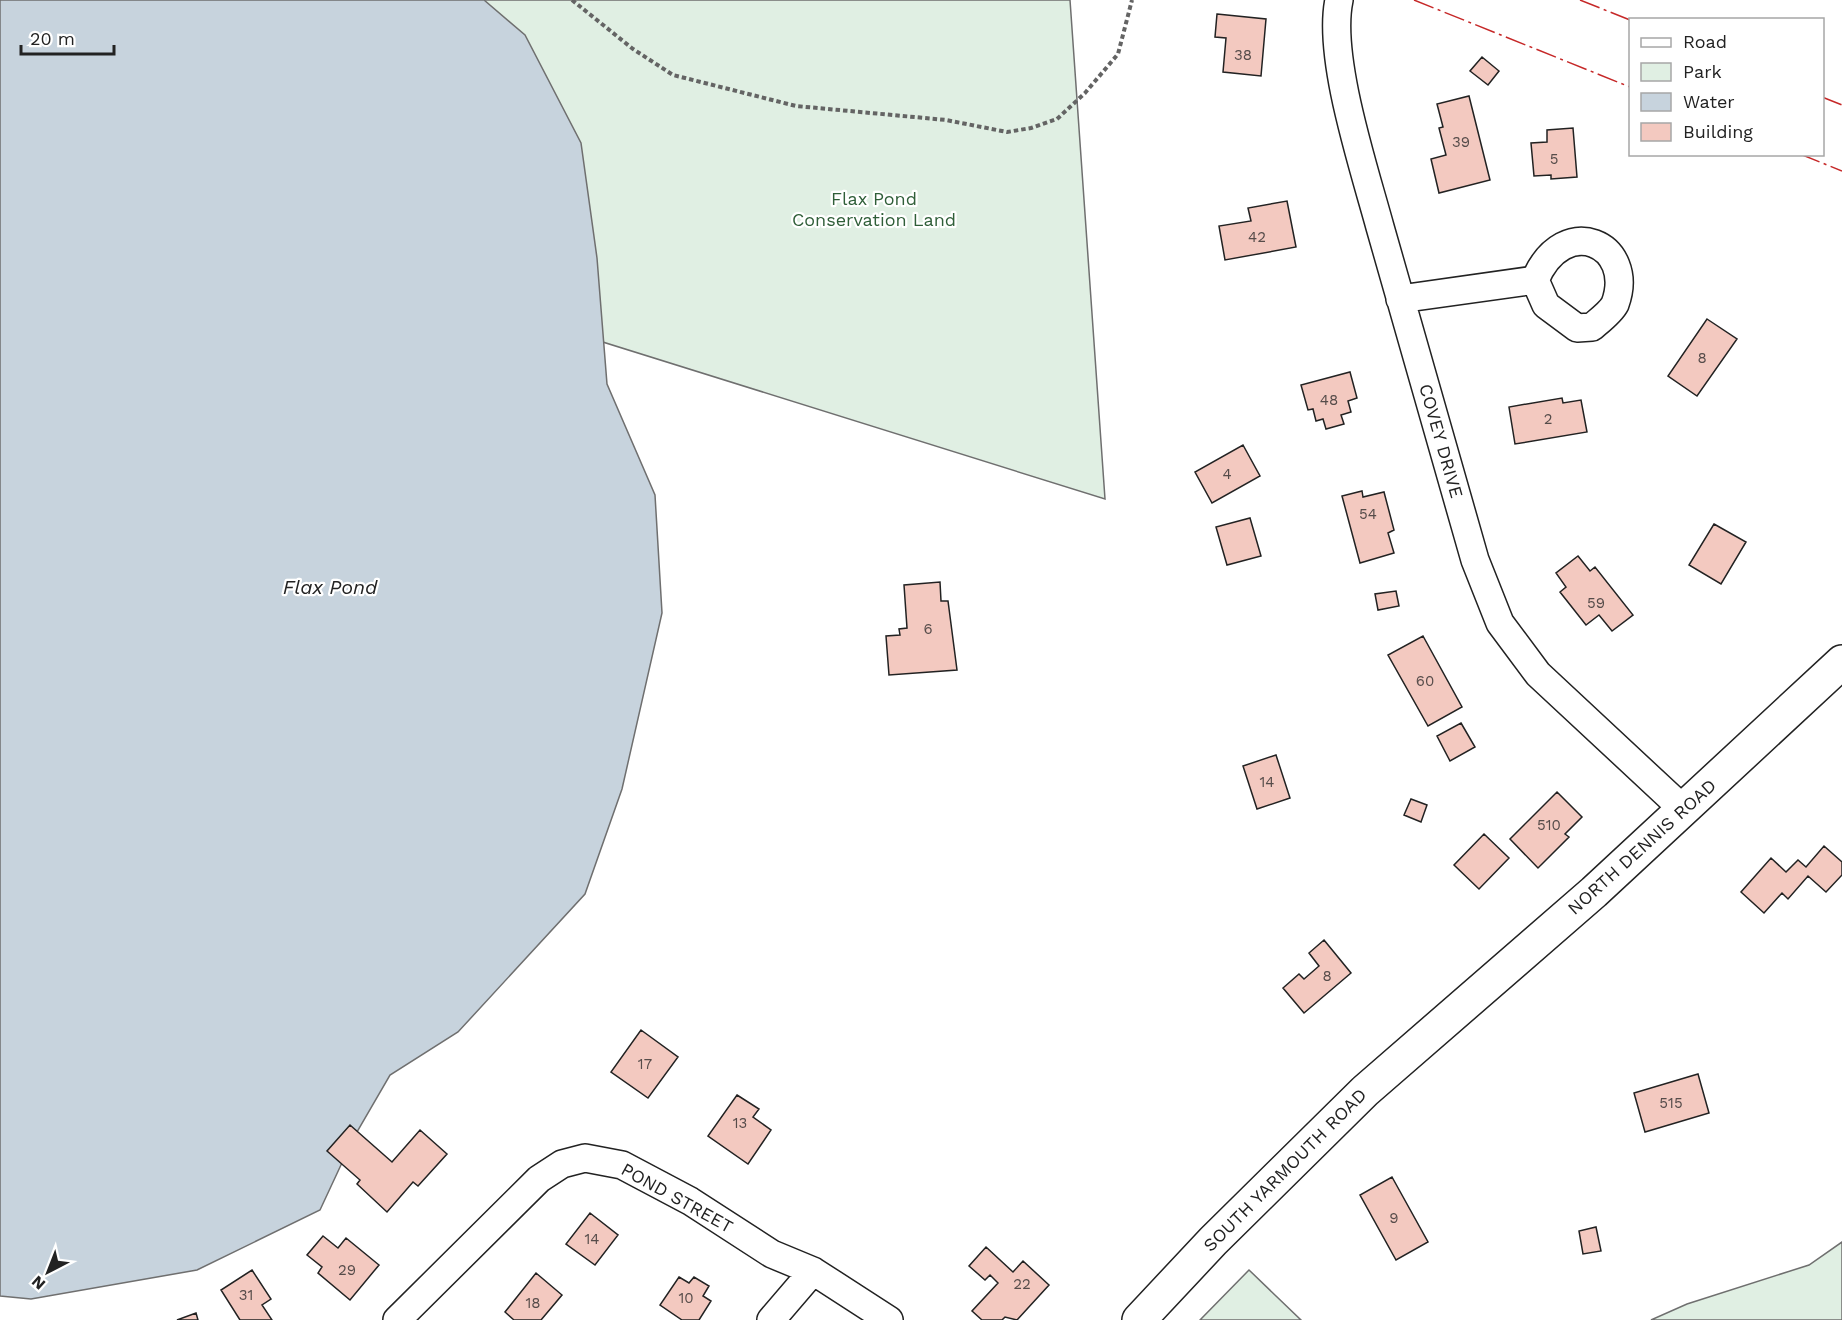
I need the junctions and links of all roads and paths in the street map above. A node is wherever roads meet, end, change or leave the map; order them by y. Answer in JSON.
{"nodes":[{"id":1,"x":572,"y":0,"type":"edge"},
{"id":2,"x":1132,"y":0,"type":"edge"},
{"id":3,"x":1339,"y":0,"type":"edge"},
{"id":4,"x":1535,"y":280,"type":"dead end"},
{"id":5,"x":1400,"y":299,"type":"junction"},
{"id":6,"x":1842,"y":662,"type":"edge"},
{"id":7,"x":1684,"y":810,"type":"junction"},
{"id":8,"x":1437,"y":1026,"type":"joint"},
{"id":9,"x":813,"y":1271,"type":"junction"},
{"id":10,"x":397,"y":1320,"type":"edge"},
{"id":11,"x":771,"y":1320,"type":"edge"},
{"id":12,"x":889,"y":1320,"type":"edge"},
{"id":13,"x":1139,"y":1320,"type":"edge"}],
"edges":[{"from":1,"to":2,"type":"path"},
{"from":3,"to":5,"type":"street","name":"COVEY DRIVE"},
{"from":4,"to":5,"type":"street"},
{"from":5,"to":7,"type":"street","name":"COVEY DRIVE"},
{"from":6,"to":7,"type":"main road","name":"NORTH DENNIS ROAD"},
{"from":7,"to":8,"type":"main road","name":"NORTH DENNIS ROAD"},
{"from":8,"to":13,"type":"main road","name":"SOUTH YARMOUTH ROAD"},
{"from":9,"to":10,"type":"street","name":"POND STREET"},
{"from":9,"to":11,"type":"street"},
{"from":9,"to":12,"type":"street","name":"POND STREET"}]}
